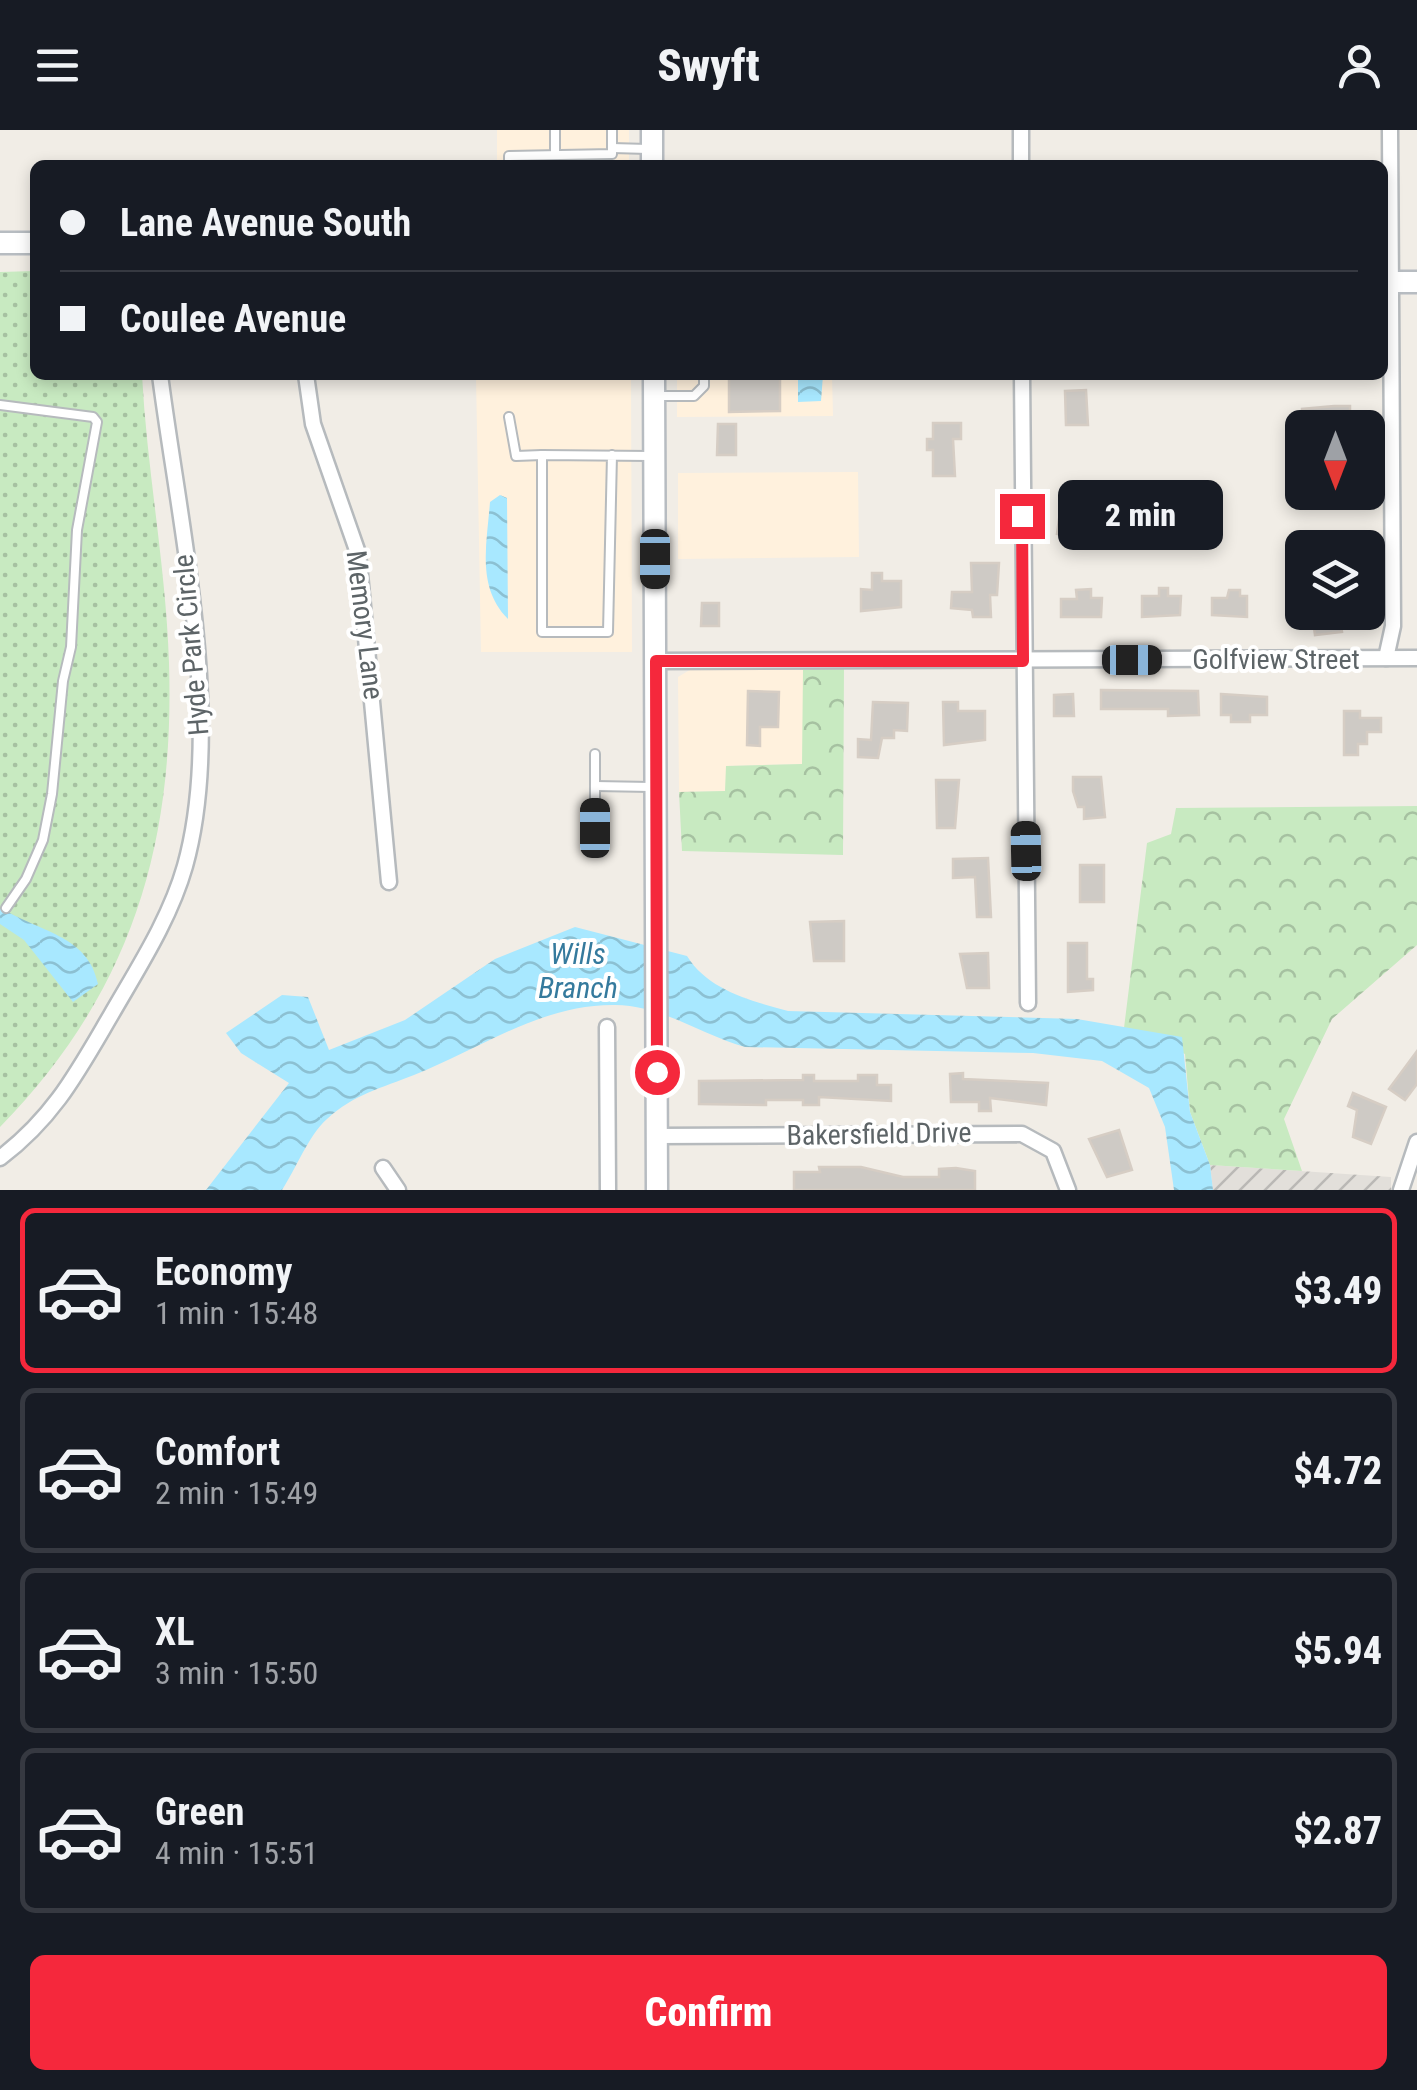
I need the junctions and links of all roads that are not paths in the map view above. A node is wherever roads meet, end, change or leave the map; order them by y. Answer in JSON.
{"nodes":[{"id":1,"x":555,"y":130,"type":"edge"},
{"id":2,"x":612,"y":130,"type":"edge"},
{"id":3,"x":1021,"y":130,"type":"edge"},
{"id":4,"x":1390,"y":130,"type":"edge"},
{"id":5,"x":612,"y":148,"type":"junction"},
{"id":6,"x":652,"y":148,"type":"edge"},
{"id":7,"x":551,"y":154,"type":"junction"},
{"id":8,"x":508,"y":160,"type":"edge"},
{"id":9,"x":549,"y":160,"type":"edge"},
{"id":10,"x":1021,"y":160,"type":"edge"},
{"id":11,"x":1388,"y":231,"type":"edge"},
{"id":12,"x":0,"y":243,"type":"edge"},
{"id":13,"x":30,"y":244,"type":"edge"},
{"id":14,"x":1388,"y":282,"type":"edge"},
{"id":15,"x":1417,"y":282,"type":"edge"},
{"id":16,"x":1388,"y":339,"type":"edge"},
{"id":17,"x":161,"y":380,"type":"edge"},
{"id":18,"x":307,"y":380,"type":"edge"},
{"id":19,"x":704,"y":380,"type":"edge"},
{"id":20,"x":1022,"y":380,"type":"edge"},
{"id":21,"x":654,"y":386,"type":"edge"},
{"id":22,"x":0,"y":405,"type":"edge"},
{"id":23,"x":509,"y":417,"type":"dead end"},
{"id":24,"x":542,"y":455,"type":"junction"},
{"id":25,"x":612,"y":455,"type":"junction"},
{"id":26,"x":654,"y":456,"type":"junction"},
{"id":27,"x":1386,"y":658,"type":"junction"},
{"id":28,"x":1417,"y":658,"type":"edge"},
{"id":29,"x":656,"y":661,"type":"junction"},
{"id":30,"x":1023,"y":661,"type":"junction"},
{"id":31,"x":595,"y":754,"type":"dead end"},
{"id":32,"x":595,"y":786,"type":"junction"},
{"id":33,"x":656,"y":787,"type":"junction"},
{"id":34,"x":595,"y":828,"type":"dead end"},
{"id":35,"x":389,"y":882,"type":"dead end"},
{"id":36,"x":6,"y":908,"type":"dead end"},
{"id":37,"x":1028,"y":1003,"type":"dead end"},
{"id":38,"x":607,"y":1028,"type":"dead end"},
{"id":39,"x":657,"y":1136,"type":"junction"},
{"id":40,"x":1417,"y":1142,"type":"edge"},
{"id":41,"x":0,"y":1158,"type":"edge"},
{"id":42,"x":383,"y":1168,"type":"dead end"},
{"id":43,"x":398,"y":1190,"type":"edge"},
{"id":44,"x":608,"y":1190,"type":"edge"},
{"id":45,"x":658,"y":1190,"type":"edge"},
{"id":46,"x":1068,"y":1190,"type":"edge"},
{"id":47,"x":1402,"y":1190,"type":"edge"}],
"edges":[{"from":1,"to":7,"type":"lane"},
{"from":2,"to":5,"type":"lane"},
{"from":3,"to":10,"type":"street"},
{"from":4,"to":11,"type":"street"},
{"from":5,"to":6,"type":"lane"},
{"from":5,"to":7,"type":"lane"},
{"from":7,"to":8,"type":"lane"},
{"from":7,"to":9,"type":"lane"},
{"from":12,"to":13,"type":"main road"},
{"from":14,"to":15,"type":"main road"},
{"from":16,"to":27,"type":"street"},
{"from":17,"to":41,"type":"street","name":"Hyde Park Circle"},
{"from":18,"to":35,"type":"street","name":"Memory Lane"},
{"from":19,"to":21,"type":"lane"},
{"from":20,"to":30,"type":"street"},
{"from":21,"to":26,"type":"main road"},
{"from":22,"to":36,"type":"lane"},
{"from":23,"to":24,"type":"lane"},
{"from":24,"to":25,"type":"lane"},
{"from":24,"to":25,"type":"lane"},
{"from":25,"to":26,"type":"lane"},
{"from":26,"to":29,"type":"main road"},
{"from":27,"to":28,"type":"street","name":"Golfview Street"},
{"from":27,"to":30,"type":"street","name":"Golfview Street"},
{"from":29,"to":30,"type":"street","name":"Golfview Street"},
{"from":29,"to":33,"type":"main road"},
{"from":30,"to":37,"type":"street"},
{"from":31,"to":32,"type":"lane"},
{"from":32,"to":33,"type":"lane"},
{"from":32,"to":34,"type":"lane"},
{"from":33,"to":39,"type":"main road"},
{"from":38,"to":44,"type":"street"},
{"from":39,"to":45,"type":"main road"},
{"from":39,"to":46,"type":"street","name":"Bakersfield Drive"},
{"from":40,"to":47,"type":"street"},
{"from":42,"to":43,"type":"street"}]}
